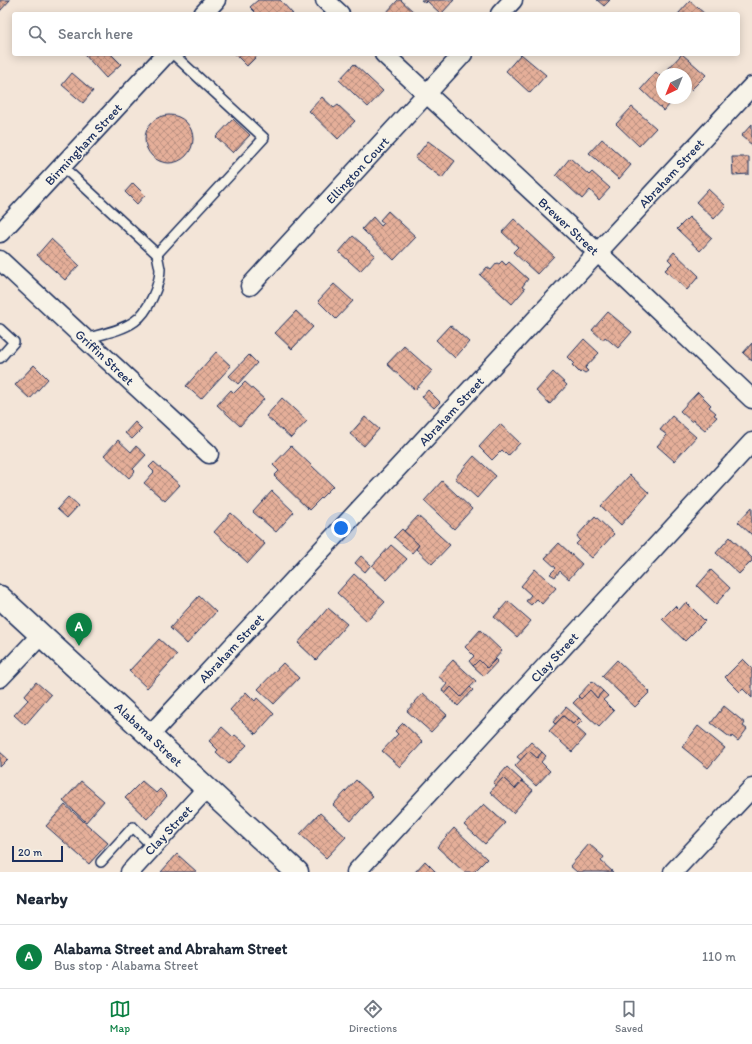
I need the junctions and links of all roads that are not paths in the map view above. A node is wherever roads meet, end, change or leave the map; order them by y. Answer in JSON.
{"nodes":[{"id":1,"x":216,"y":0,"type":"edge"},
{"id":2,"x":325,"y":0,"type":"edge"},
{"id":3,"x":513,"y":0,"type":"edge"},
{"id":4,"x":205,"y":12,"type":"edge"},
{"id":5,"x":338,"y":12,"type":"edge"},
{"id":6,"x":502,"y":12,"type":"edge"},
{"id":7,"x":164,"y":56,"type":"edge"},
{"id":8,"x":175,"y":56,"type":"edge"},
{"id":9,"x":386,"y":56,"type":"edge"},
{"id":10,"x":461,"y":56,"type":"edge"},
{"id":11,"x":752,"y":86,"type":"edge"},
{"id":12,"x":426,"y":94,"type":"junction"},
{"id":13,"x":62,"y":166,"type":"junction"},
{"id":14,"x":0,"y":233,"type":"edge"},
{"id":15,"x":597,"y":252,"type":"junction"},
{"id":16,"x":157,"y":254,"type":"junction"},
{"id":17,"x":0,"y":260,"type":"edge"},
{"id":18,"x":250,"y":286,"type":"dead end"},
{"id":19,"x":0,"y":329,"type":"edge"},
{"id":20,"x":85,"y":339,"type":"junction"},
{"id":21,"x":0,"y":358,"type":"edge"},
{"id":22,"x":752,"y":399,"type":"edge"},
{"id":23,"x":752,"y":442,"type":"edge"},
{"id":24,"x":209,"y":454,"type":"dead end"},
{"id":25,"x":0,"y":597,"type":"edge"},
{"id":26,"x":41,"y":634,"type":"junction"},
{"id":27,"x":0,"y":678,"type":"edge"},
{"id":28,"x":150,"y":735,"type":"junction"},
{"id":29,"x":207,"y":788,"type":"junction"},
{"id":30,"x":752,"y":788,"type":"edge"},
{"id":31,"x":153,"y":847,"type":"junction"},
{"id":32,"x":101,"y":862,"type":"dead end"},
{"id":33,"x":130,"y":872,"type":"edge"},
{"id":34,"x":297,"y":872,"type":"edge"},
{"id":35,"x":356,"y":872,"type":"edge"},
{"id":36,"x":673,"y":872,"type":"edge"}],
"edges":[{"from":1,"to":4,"type":"street"},
{"from":2,"to":5,"type":"street"},
{"from":3,"to":6,"type":"street"},
{"from":7,"to":13,"type":"street","name":"Birmingham Street"},
{"from":8,"to":16,"type":"lane"},
{"from":9,"to":12,"type":"street","name":"Brewer Street"},
{"from":10,"to":12,"type":"street","name":"Ellington Court"},
{"from":11,"to":15,"type":"street","name":"Abraham Street"},
{"from":12,"to":15,"type":"street","name":"Brewer Street"},
{"from":12,"to":18,"type":"street","name":"Ellington Court"},
{"from":13,"to":14,"type":"street","name":"Birmingham Street"},
{"from":13,"to":16,"type":"lane"},
{"from":15,"to":22,"type":"street","name":"Brewer Street"},
{"from":15,"to":28,"type":"street","name":"Abraham Street"},
{"from":16,"to":20,"type":"lane"},
{"from":17,"to":20,"type":"street","name":"Griffin Street"},
{"from":19,"to":21,"type":"lane"},
{"from":20,"to":24,"type":"street","name":"Griffin Street"},
{"from":23,"to":35,"type":"street","name":"Clay Street"},
{"from":25,"to":26,"type":"street","name":"Alabama Street"},
{"from":26,"to":27,"type":"street"},
{"from":26,"to":28,"type":"street","name":"Alabama Street"},
{"from":28,"to":29,"type":"street","name":"Alabama Street"},
{"from":29,"to":31,"type":"street","name":"Clay Street"},
{"from":29,"to":34,"type":"street","name":"Alabama Street"},
{"from":30,"to":36,"type":"street"},
{"from":31,"to":32,"type":"lane"},
{"from":31,"to":33,"type":"street","name":"Clay Street"}]}
